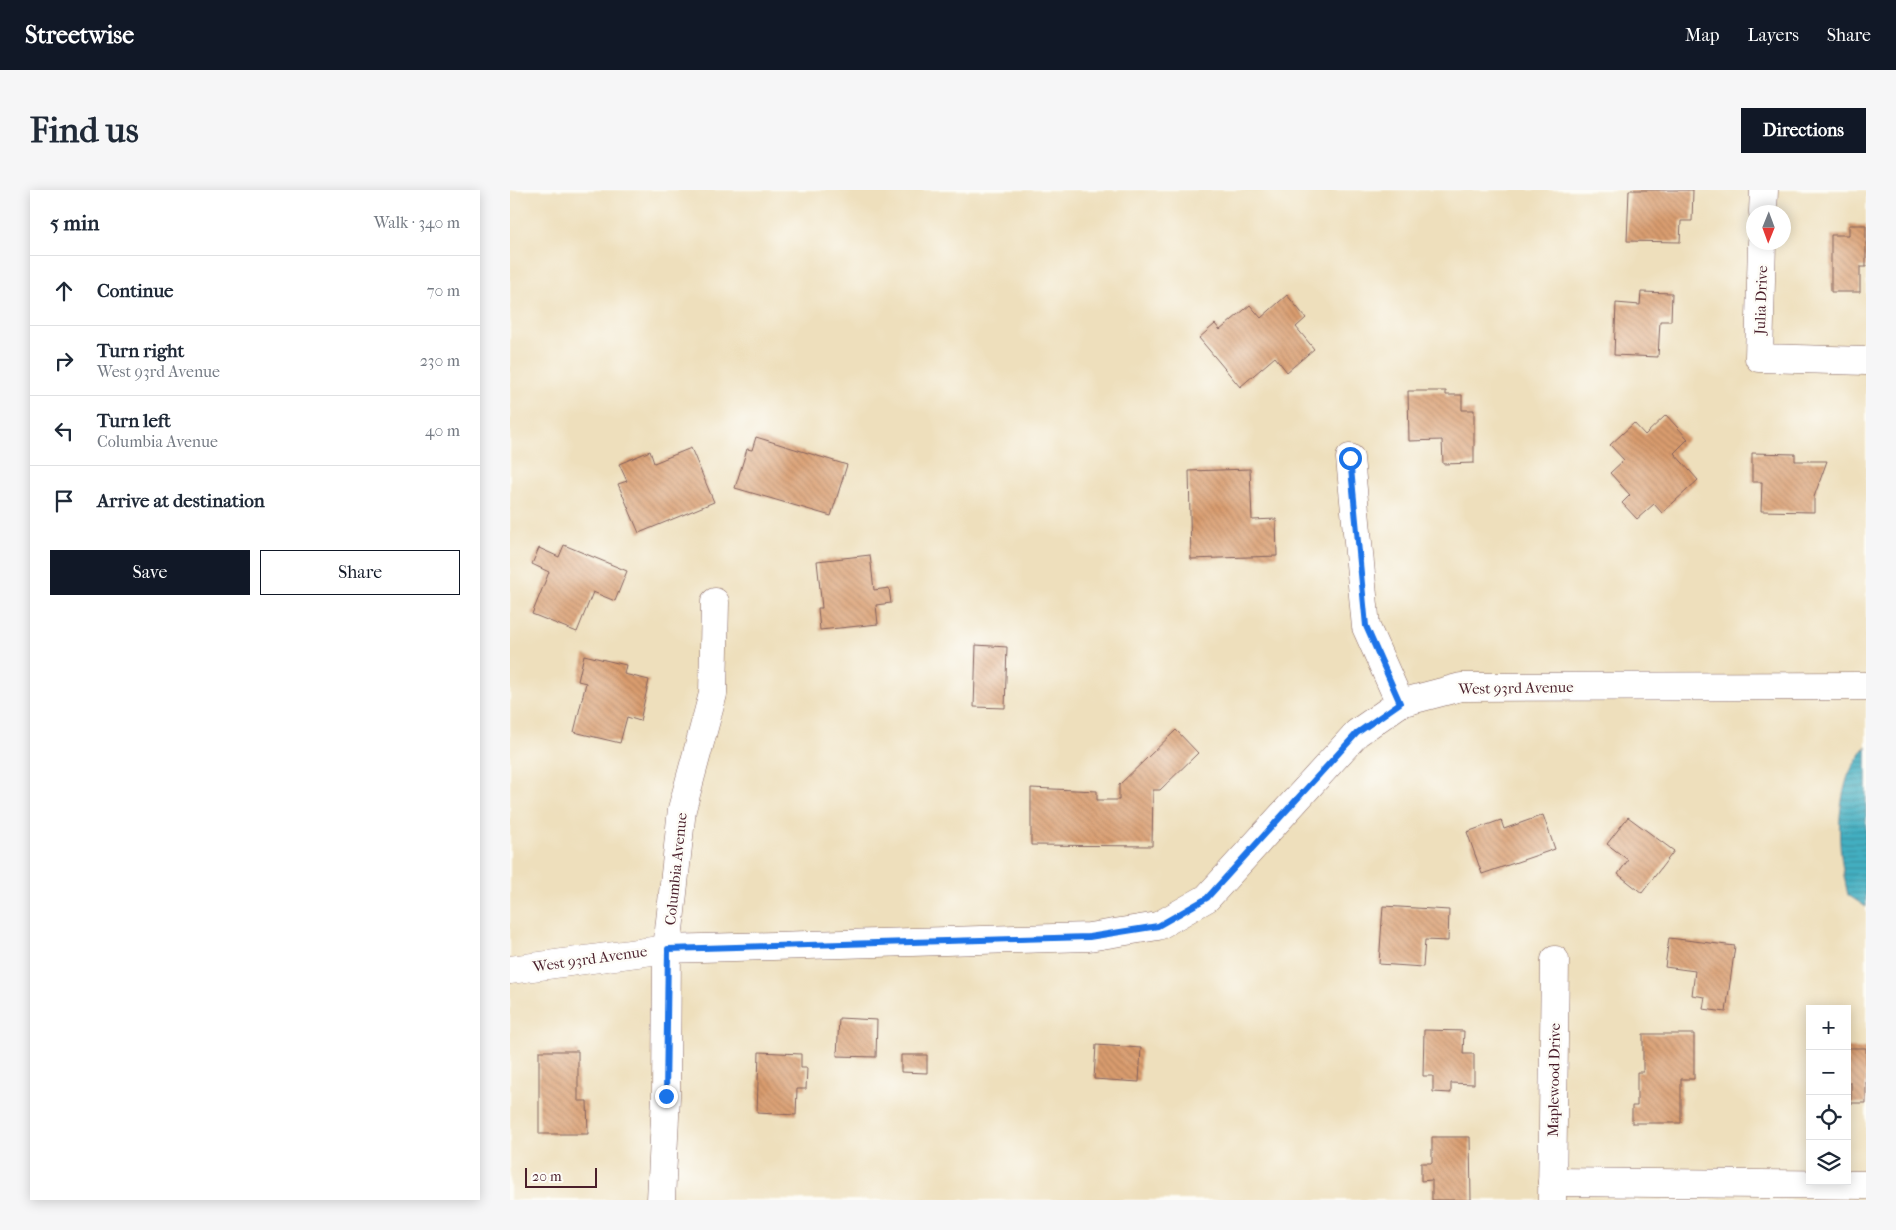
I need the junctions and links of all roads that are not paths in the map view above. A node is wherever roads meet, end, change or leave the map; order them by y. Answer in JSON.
{"nodes":[{"id":1,"x":1764,"y":190,"type":"edge"},
{"id":2,"x":1763,"y":205,"type":"edge"},
{"id":3,"x":1762,"y":250,"type":"edge"},
{"id":4,"x":1866,"y":361,"type":"edge"},
{"id":5,"x":1350,"y":458,"type":"dead end"},
{"id":6,"x":715,"y":602,"type":"dead end"},
{"id":7,"x":1866,"y":686,"type":"edge"},
{"id":8,"x":1400,"y":703,"type":"junction"},
{"id":9,"x":668,"y":949,"type":"junction"},
{"id":10,"x":1555,"y":960,"type":"dead end"},
{"id":11,"x":510,"y":970,"type":"edge"},
{"id":12,"x":1866,"y":1185,"type":"edge"},
{"id":13,"x":1552,"y":1191,"type":"edge"},
{"id":14,"x":661,"y":1200,"type":"edge"}],
"edges":[{"from":1,"to":2,"type":"street"},
{"from":3,"to":4,"type":"street","name":"Julia Drive"},
{"from":5,"to":8,"type":"street"},
{"from":6,"to":9,"type":"street","name":"Columbia Avenue"},
{"from":7,"to":8,"type":"street","name":"West 93rd Avenue"},
{"from":8,"to":9,"type":"street","name":"West 93rd Avenue"},
{"from":9,"to":11,"type":"street","name":"West 93rd Avenue"},
{"from":9,"to":14,"type":"street","name":"Columbia Avenue"},
{"from":10,"to":13,"type":"street","name":"Maplewood Drive"},
{"from":12,"to":13,"type":"street"}]}
